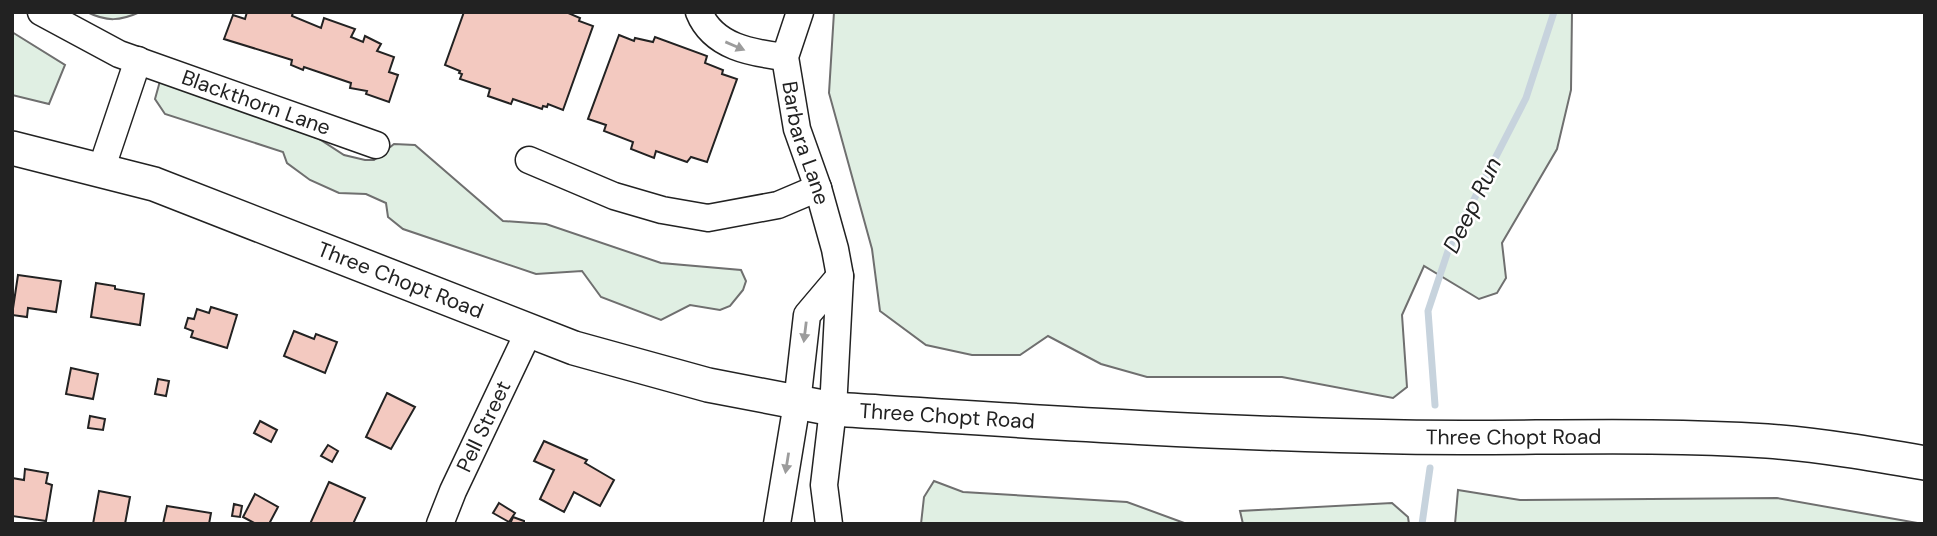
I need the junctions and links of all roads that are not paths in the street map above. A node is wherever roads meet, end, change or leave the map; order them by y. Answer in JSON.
{"nodes":[{"id":1,"x":41,"y":12,"type":"edge"},
{"id":2,"x":699,"y":12,"type":"edge"},
{"id":3,"x":800,"y":12,"type":"edge"},
{"id":4,"x":785,"y":57,"type":"junction"},
{"id":5,"x":138,"y":60,"type":"junction"},
{"id":6,"x":376,"y":145,"type":"dead end"},
{"id":7,"x":12,"y":148,"type":"edge"},
{"id":8,"x":529,"y":160,"type":"dead end"},
{"id":9,"x":101,"y":170,"type":"junction"},
{"id":10,"x":818,"y":188,"type":"junction"},
{"id":11,"x":840,"y":276,"type":"junction"},
{"id":12,"x":529,"y":331,"type":"junction"},
{"id":13,"x":797,"y":403,"type":"junction"},
{"id":14,"x":833,"y":409,"type":"junction"},
{"id":15,"x":1925,"y":463,"type":"edge"},
{"id":16,"x":440,"y":524,"type":"edge"},
{"id":17,"x":777,"y":524,"type":"edge"},
{"id":18,"x":829,"y":524,"type":"edge"}],
"edges":[{"from":1,"to":5,"type":"street","name":"Blackthorn Lane"},
{"from":2,"to":4,"type":"street","one_way":true},
{"from":3,"to":4,"type":"street","name":"Barbara Lane"},
{"from":4,"to":10,"type":"street","name":"Barbara Lane"},
{"from":5,"to":6,"type":"street","name":"Blackthorn Lane"},
{"from":5,"to":9,"type":"street"},
{"from":7,"to":9,"type":"main road","name":"Three Chopt Road"},
{"from":8,"to":10,"type":"street"},
{"from":9,"to":12,"type":"main road","name":"Three Chopt Road"},
{"from":10,"to":11,"type":"street","name":"Barbara Lane"},
{"from":11,"to":13,"type":"street","one_way":true},
{"from":11,"to":14,"type":"street","name":"Barbara Lane"},
{"from":12,"to":13,"type":"main road","name":"Three Chopt Road"},
{"from":12,"to":16,"type":"street","name":"Pell Street"},
{"from":13,"to":14,"type":"main road","name":"Three Chopt Road"},
{"from":13,"to":17,"type":"street","one_way":true},
{"from":14,"to":15,"type":"main road","name":"Three Chopt Road"},
{"from":14,"to":18,"type":"street","name":"Barbara Lane"}]}
